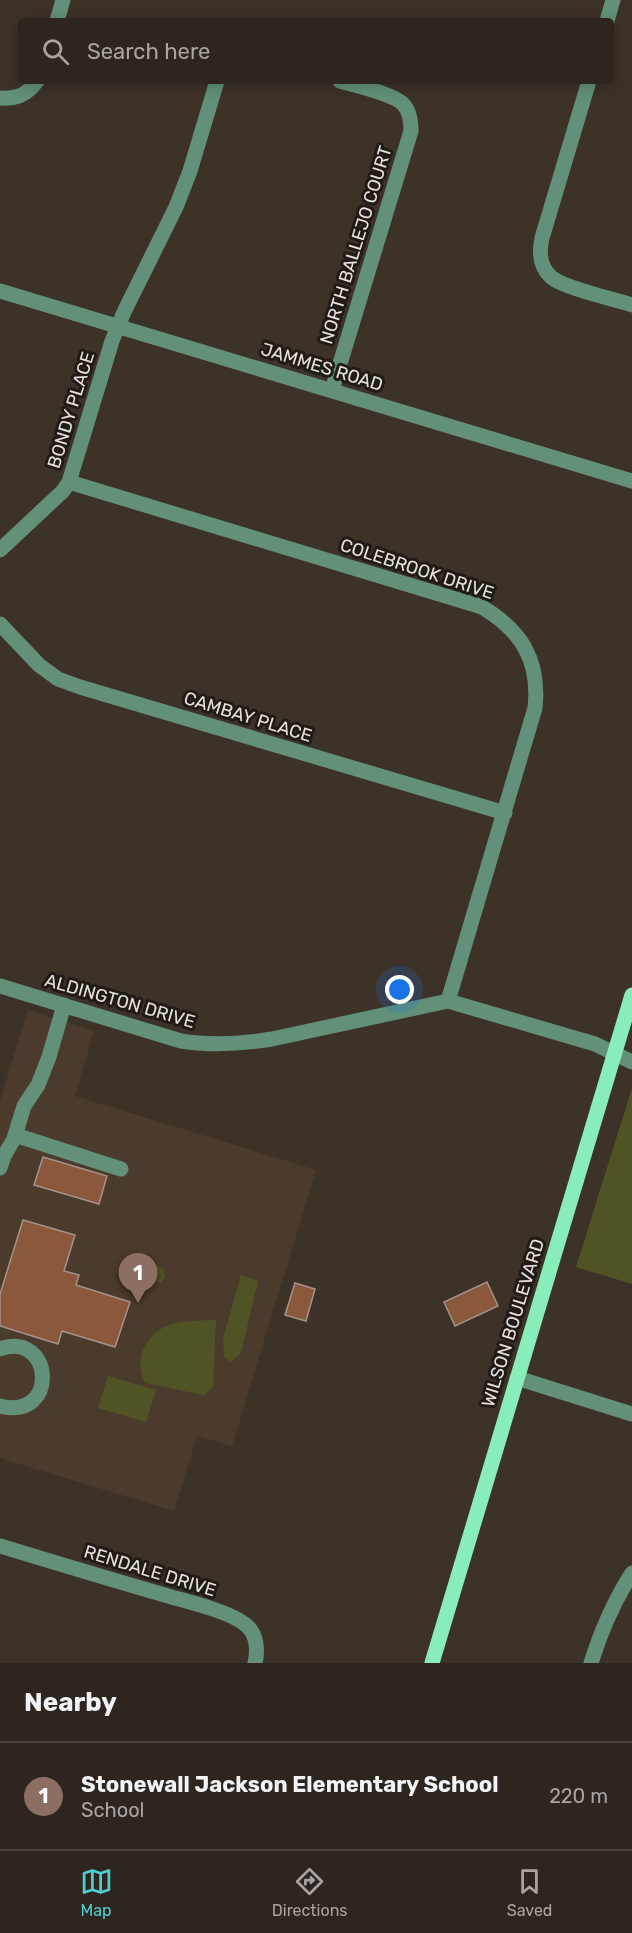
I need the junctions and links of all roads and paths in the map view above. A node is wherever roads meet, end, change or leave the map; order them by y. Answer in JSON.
{"nodes":[{"id":1,"x":63,"y":0,"type":"edge"},
{"id":2,"x":613,"y":0,"type":"edge"},
{"id":3,"x":58,"y":18,"type":"edge"},
{"id":4,"x":608,"y":18,"type":"edge"},
{"id":5,"x":34,"y":84,"type":"edge"},
{"id":6,"x":216,"y":84,"type":"edge"},
{"id":7,"x":350,"y":84,"type":"edge"},
{"id":8,"x":588,"y":84,"type":"edge"},
{"id":9,"x":0,"y":98,"type":"edge"},
{"id":10,"x":0,"y":291,"type":"edge"},
{"id":11,"x":632,"y":305,"type":"edge"},
{"id":12,"x":118,"y":326,"type":"junction"},
{"id":13,"x":332,"y":390,"type":"junction"},
{"id":14,"x":632,"y":481,"type":"edge"},
{"id":15,"x":69,"y":482,"type":"junction"},
{"id":16,"x":0,"y":549,"type":"edge"},
{"id":17,"x":0,"y":624,"type":"edge"},
{"id":18,"x":505,"y":813,"type":"junction"},
{"id":19,"x":0,"y":986,"type":"edge"},
{"id":20,"x":632,"y":995,"type":"edge"},
{"id":21,"x":448,"y":1001,"type":"junction"},
{"id":22,"x":64,"y":1005,"type":"junction"},
{"id":23,"x":614,"y":1054,"type":"junction"},
{"id":24,"x":632,"y":1062,"type":"edge"},
{"id":25,"x":15,"y":1135,"type":"junction"},
{"id":26,"x":0,"y":1168,"type":"edge"},
{"id":27,"x":121,"y":1169,"type":"dead end"},
{"id":28,"x":1,"y":1348,"type":"edge"},
{"id":29,"x":517,"y":1378,"type":"junction"},
{"id":30,"x":0,"y":1406,"type":"edge"},
{"id":31,"x":632,"y":1414,"type":"edge"},
{"id":32,"x":0,"y":1546,"type":"edge"},
{"id":33,"x":632,"y":1573,"type":"edge"},
{"id":34,"x":255,"y":1663,"type":"edge"},
{"id":35,"x":432,"y":1663,"type":"edge"},
{"id":36,"x":591,"y":1663,"type":"edge"}],
"edges":[{"from":1,"to":3,"type":"street"},
{"from":2,"to":4,"type":"street"},
{"from":5,"to":9,"type":"street"},
{"from":6,"to":12,"type":"street","name":"BONDY PLACE"},
{"from":7,"to":13,"type":"street","name":"NORTH BALLEJO COURT"},
{"from":8,"to":11,"type":"street"},
{"from":10,"to":12,"type":"street","name":"JAMMES ROAD"},
{"from":12,"to":13,"type":"street","name":"JAMMES ROAD"},
{"from":12,"to":15,"type":"street","name":"BONDY PLACE"},
{"from":13,"to":14,"type":"street","name":"JAMMES ROAD"},
{"from":15,"to":16,"type":"street","name":"BONDY PLACE"},
{"from":15,"to":18,"type":"street","name":"COLEBROOK DRIVE"},
{"from":17,"to":18,"type":"street","name":"CAMBAY PLACE"},
{"from":18,"to":21,"type":"street","name":"COLEBROOK DRIVE"},
{"from":19,"to":22,"type":"street","name":"ALDINGTON DRIVE"},
{"from":20,"to":23,"type":"main road","name":"WILSON BOULEVARD"},
{"from":21,"to":22,"type":"street","name":"ALDINGTON DRIVE"},
{"from":21,"to":23,"type":"street","name":"ALDINGTON DRIVE"},
{"from":22,"to":25,"type":"street"},
{"from":23,"to":24,"type":"street","name":"ALDINGTON DRIVE"},
{"from":23,"to":29,"type":"main road","name":"WILSON BOULEVARD"},
{"from":25,"to":26,"type":"street"},
{"from":25,"to":27,"type":"street"},
{"from":28,"to":30,"type":"street"},
{"from":29,"to":31,"type":"street"},
{"from":29,"to":35,"type":"main road","name":"WILSON BOULEVARD"},
{"from":32,"to":34,"type":"street","name":"RENDALE DRIVE"},
{"from":33,"to":36,"type":"street"}]}
